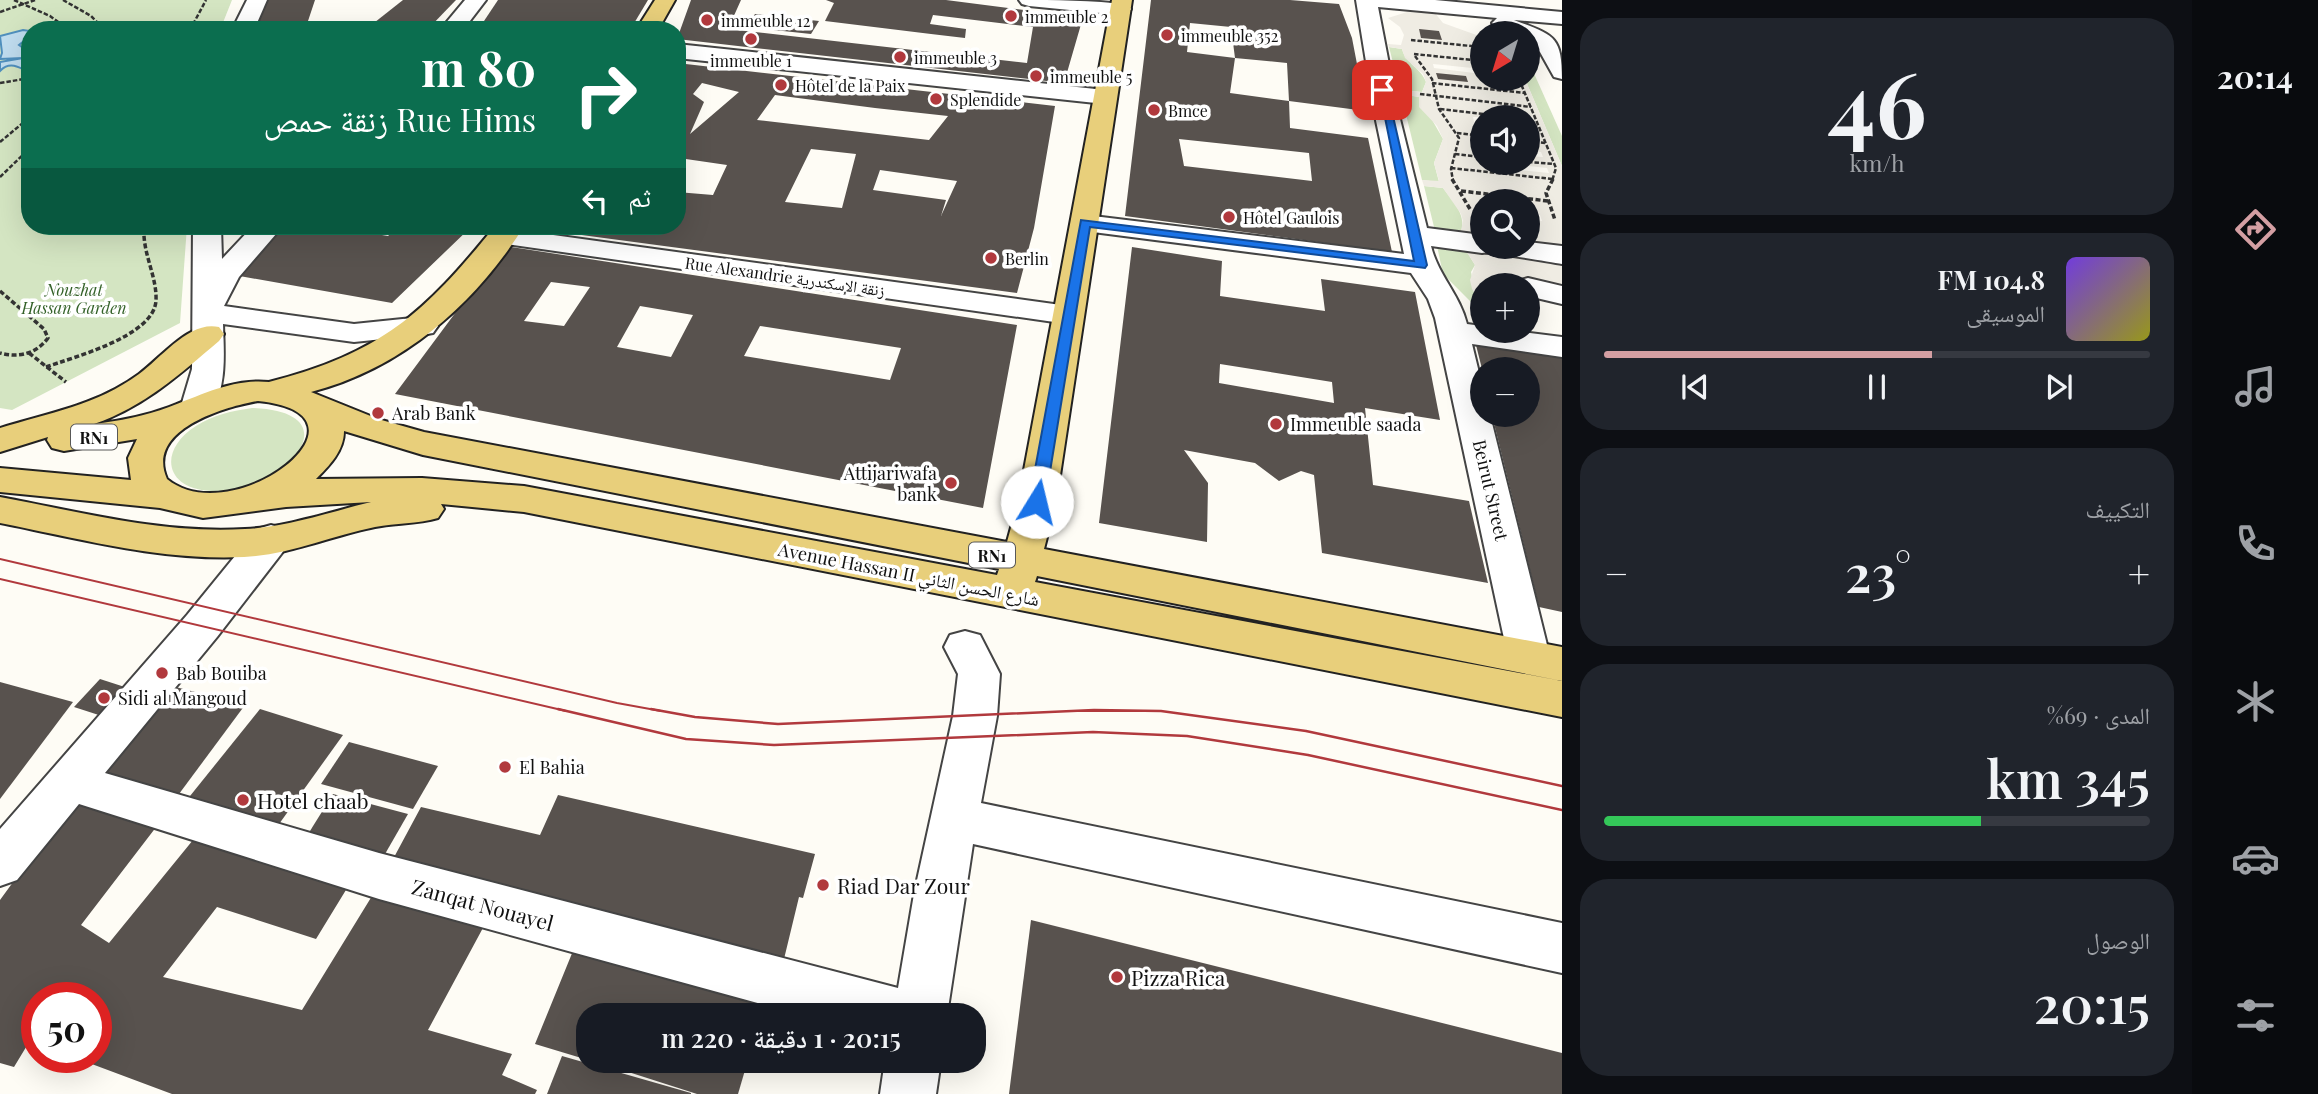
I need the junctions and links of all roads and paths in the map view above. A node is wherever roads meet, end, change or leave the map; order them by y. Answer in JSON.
{"nodes":[{"id":1,"x":14,"y":0,"type":"edge"},
{"id":2,"x":35,"y":0,"type":"edge"},
{"id":3,"x":63,"y":0,"type":"edge"},
{"id":4,"x":206,"y":0,"type":"edge"},
{"id":5,"x":257,"y":0,"type":"edge"},
{"id":6,"x":476,"y":0,"type":"edge"},
{"id":7,"x":665,"y":0,"type":"edge"},
{"id":8,"x":1029,"y":0,"type":"edge"},
{"id":9,"x":1367,"y":0,"type":"edge"},
{"id":10,"x":24,"y":4,"type":"junction"},
{"id":11,"x":1121,"y":4,"type":"edge"},
{"id":12,"x":1446,"y":4,"type":"edge"},
{"id":13,"x":1492,"y":11,"type":"junction"},
{"id":14,"x":0,"y":12,"type":"edge"},
{"id":15,"x":1562,"y":18,"type":"edge"},
{"id":16,"x":58,"y":21,"type":"edge"},
{"id":17,"x":96,"y":21,"type":"edge"},
{"id":18,"x":195,"y":21,"type":"edge"},
{"id":19,"x":247,"y":21,"type":"edge"},
{"id":20,"x":458,"y":21,"type":"edge"},
{"id":21,"x":652,"y":21,"type":"edge"},
{"id":22,"x":1470,"y":28,"type":"edge"},
{"id":23,"x":1555,"y":43,"type":"edge"},
{"id":24,"x":1470,"y":46,"type":"edge"},
{"id":25,"x":686,"y":52,"type":"edge"},
{"id":26,"x":1414,"y":54,"type":"junction"},
{"id":27,"x":1470,"y":60,"type":"edge"},
{"id":28,"x":1562,"y":72,"type":"edge"},
{"id":29,"x":21,"y":80,"type":"edge"},
{"id":30,"x":0,"y":83,"type":"edge"},
{"id":31,"x":1432,"y":83,"type":"junction"},
{"id":32,"x":1382,"y":90,"type":"junction"},
{"id":33,"x":1525,"y":93,"type":"joint"},
{"id":34,"x":1434,"y":96,"type":"junction"},
{"id":35,"x":1104,"y":97,"type":"junction"},
{"id":36,"x":1513,"y":105,"type":"edge"},
{"id":37,"x":1530,"y":105,"type":"edge"},
{"id":38,"x":1439,"y":109,"type":"junction"},
{"id":39,"x":1470,"y":113,"type":"edge"},
{"id":40,"x":21,"y":124,"type":"edge"},
{"id":41,"x":1540,"y":130,"type":"edge"},
{"id":42,"x":1457,"y":133,"type":"junction"},
{"id":43,"x":1470,"y":135,"type":"edge"},
{"id":44,"x":0,"y":142,"type":"edge"},
{"id":45,"x":1540,"y":142,"type":"edge"},
{"id":46,"x":1545,"y":143,"type":"junction"},
{"id":47,"x":1455,"y":154,"type":"junction"},
{"id":48,"x":1470,"y":156,"type":"edge"},
{"id":49,"x":21,"y":157,"type":"edge"},
{"id":50,"x":1540,"y":163,"type":"edge"},
{"id":51,"x":1554,"y":164,"type":"junction"},
{"id":52,"x":1451,"y":169,"type":"junction"},
{"id":53,"x":0,"y":177,"type":"edge"},
{"id":54,"x":1553,"y":179,"type":"junction"},
{"id":55,"x":1460,"y":191,"type":"junction"},
{"id":56,"x":1548,"y":201,"type":"junction"},
{"id":57,"x":1470,"y":208,"type":"edge"},
{"id":58,"x":1556,"y":222,"type":"dead end"},
{"id":59,"x":1085,"y":223,"type":"junction"},
{"id":60,"x":144,"y":235,"type":"edge"},
{"id":61,"x":207,"y":235,"type":"edge"},
{"id":62,"x":260,"y":235,"type":"edge"},
{"id":63,"x":502,"y":235,"type":"edge"},
{"id":64,"x":532,"y":235,"type":"edge"},
{"id":65,"x":1414,"y":235,"type":"junction"},
{"id":66,"x":1470,"y":243,"type":"edge"},
{"id":67,"x":1540,"y":252,"type":"edge"},
{"id":68,"x":1562,"y":255,"type":"edge"},
{"id":69,"x":1421,"y":265,"type":"junction"},
{"id":70,"x":1540,"y":290,"type":"edge"},
{"id":71,"x":0,"y":291,"type":"edge"},
{"id":72,"x":1562,"y":295,"type":"edge"},
{"id":73,"x":1068,"y":316,"type":"junction"},
{"id":74,"x":207,"y":324,"type":"junction"},
{"id":75,"x":422,"y":326,"type":"junction"},
{"id":76,"x":1454,"y":332,"type":"junction"},
{"id":77,"x":1562,"y":347,"type":"edge"},
{"id":78,"x":0,"y":353,"type":"edge"},
{"id":79,"x":29,"y":353,"type":"junction"},
{"id":80,"x":46,"y":367,"type":"junction"},
{"id":81,"x":273,"y":391,"type":"junction"},
{"id":82,"x":68,"y":394,"type":"dead end"},
{"id":83,"x":317,"y":407,"type":"junction"},
{"id":84,"x":191,"y":410,"type":"junction"},
{"id":85,"x":0,"y":442,"type":"edge"},
{"id":86,"x":0,"y":480,"type":"edge"},
{"id":87,"x":165,"y":496,"type":"junction"},
{"id":88,"x":252,"y":498,"type":"junction"},
{"id":89,"x":524,"y":499,"type":"junction"},
{"id":90,"x":0,"y":510,"type":"edge"},
{"id":91,"x":271,"y":539,"type":"junction"},
{"id":92,"x":1017,"y":577,"type":"junction"},
{"id":93,"x":965,"y":647,"type":"dead end"},
{"id":94,"x":1546,"y":660,"type":"edge"},
{"id":95,"x":1562,"y":699,"type":"edge"},
{"id":96,"x":69,"y":781,"type":"junction"},
{"id":97,"x":956,"y":819,"type":"junction"},
{"id":98,"x":4,"y":854,"type":"edge"},
{"id":99,"x":1562,"y":948,"type":"edge"},
{"id":100,"x":855,"y":1003,"type":"edge"},
{"id":101,"x":922,"y":1003,"type":"edge"},
{"id":102,"x":911,"y":1073,"type":"edge"},
{"id":103,"x":908,"y":1094,"type":"edge"}],
"edges":[{"from":1,"to":10,"type":"path"},
{"from":2,"to":10,"type":"path"},
{"from":3,"to":17,"type":"path"},
{"from":4,"to":18,"type":"path"},
{"from":5,"to":19,"type":"street"},
{"from":6,"to":20,"type":"street"},
{"from":7,"to":21,"type":"main road"},
{"from":8,"to":11,"type":"street"},
{"from":9,"to":12,"type":"street","name":"Beirut Street"},
{"from":9,"to":32,"type":"street","name":"Beirut Street"},
{"from":10,"to":14,"type":"path"},
{"from":10,"to":16,"type":"path"},
{"from":11,"to":35,"type":"main road"},
{"from":12,"to":13,"type":"street","name":"Beirut Street"},
{"from":12,"to":22,"type":"street"},
{"from":13,"to":15,"type":"street","name":"Beirut Street"},
{"from":13,"to":23,"type":"street"},
{"from":23,"to":28,"type":"street"},
{"from":24,"to":26,"type":"path"},
{"from":25,"to":35,"type":"street"},
{"from":26,"to":27,"type":"path"},
{"from":26,"to":31,"type":"path"},
{"from":29,"to":30,"type":"path"},
{"from":31,"to":33,"type":"path"},
{"from":31,"to":34,"type":"path"},
{"from":32,"to":34,"type":"path"},
{"from":32,"to":65,"type":"street","name":"Beirut Street"},
{"from":33,"to":37,"type":"path"},
{"from":34,"to":36,"type":"path"},
{"from":34,"to":38,"type":"path"},
{"from":35,"to":59,"type":"main road"},
{"from":38,"to":39,"type":"path"},
{"from":38,"to":42,"type":"path"},
{"from":40,"to":44,"type":"path"},
{"from":41,"to":46,"type":"path"},
{"from":42,"to":43,"type":"path"},
{"from":42,"to":47,"type":"path"},
{"from":45,"to":46,"type":"path"},
{"from":46,"to":51,"type":"path"},
{"from":47,"to":48,"type":"path"},
{"from":47,"to":52,"type":"path"},
{"from":49,"to":53,"type":"path"},
{"from":50,"to":51,"type":"path"},
{"from":51,"to":54,"type":"path"},
{"from":52,"to":54,"type":"path"},
{"from":52,"to":55,"type":"path"},
{"from":54,"to":56,"type":"path"},
{"from":55,"to":56,"type":"path"},
{"from":55,"to":57,"type":"path"},
{"from":56,"to":58,"type":"path"},
{"from":59,"to":69,"type":"street"},
{"from":59,"to":73,"type":"main road"},
{"from":60,"to":80,"type":"path"},
{"from":61,"to":74,"type":"street"},
{"from":62,"to":74,"type":"street"},
{"from":63,"to":75,"type":"main road"},
{"from":64,"to":73,"type":"street","name":"Rue Alexandrie زنقة الإسكندرية"},
{"from":65,"to":66,"type":"street"},
{"from":65,"to":69,"type":"street","name":"Beirut Street"},
{"from":67,"to":68,"type":"street"},
{"from":69,"to":76,"type":"street","name":"Beirut Street"},
{"from":70,"to":72,"type":"street"},
{"from":71,"to":79,"type":"path"},
{"from":73,"to":92,"type":"main road"},
{"from":74,"to":75,"type":"street"},
{"from":74,"to":84,"type":"street"},
{"from":74,"to":85,"type":"main road"},
{"from":75,"to":81,"type":"main road"},
{"from":76,"to":77,"type":"street"},
{"from":76,"to":94,"type":"street","name":"Beirut Street"},
{"from":78,"to":79,"type":"path"},
{"from":79,"to":80,"type":"path"},
{"from":80,"to":82,"type":"path"},
{"from":81,"to":83,"type":"main road","number":"RN1"},
{"from":81,"to":84,"type":"main road","number":"RN1"},
{"from":83,"to":88,"type":"main road","number":"RN1"},
{"from":83,"to":92,"type":"main road","name":"Avenue Hassan II شارع الحسن الثاني","number":"RN1"},
{"from":84,"to":85,"type":"main road","number":"RN1"},
{"from":84,"to":87,"type":"main road","number":"RN1"},
{"from":86,"to":87,"type":"main road","number":"RN1"},
{"from":87,"to":88,"type":"main road","number":"RN1"},
{"from":88,"to":89,"type":"main road","name":"Avenue Hassan II شارع الحسن الثاني","number":"RN1"},
{"from":89,"to":91,"type":"main road"},
{"from":89,"to":92,"type":"main road","name":"Avenue Hassan II شارع الحسن الثاني","number":"RN1"},
{"from":90,"to":91,"type":"main road"},
{"from":91,"to":96,"type":"street"},
{"from":92,"to":94,"type":"main road","name":"Avenue Hassan II شارع الحسن الثاني","number":"RN1"},
{"from":92,"to":95,"type":"main road","name":"Avenue Hassan II شارع الحسن الثاني","number":"RN1"},
{"from":93,"to":97,"type":"street"},
{"from":96,"to":98,"type":"street"},
{"from":96,"to":100,"type":"street","name":"Zanqat Nouayel"},
{"from":97,"to":99,"type":"street"},
{"from":97,"to":101,"type":"street"},
{"from":102,"to":103,"type":"street"}]}
